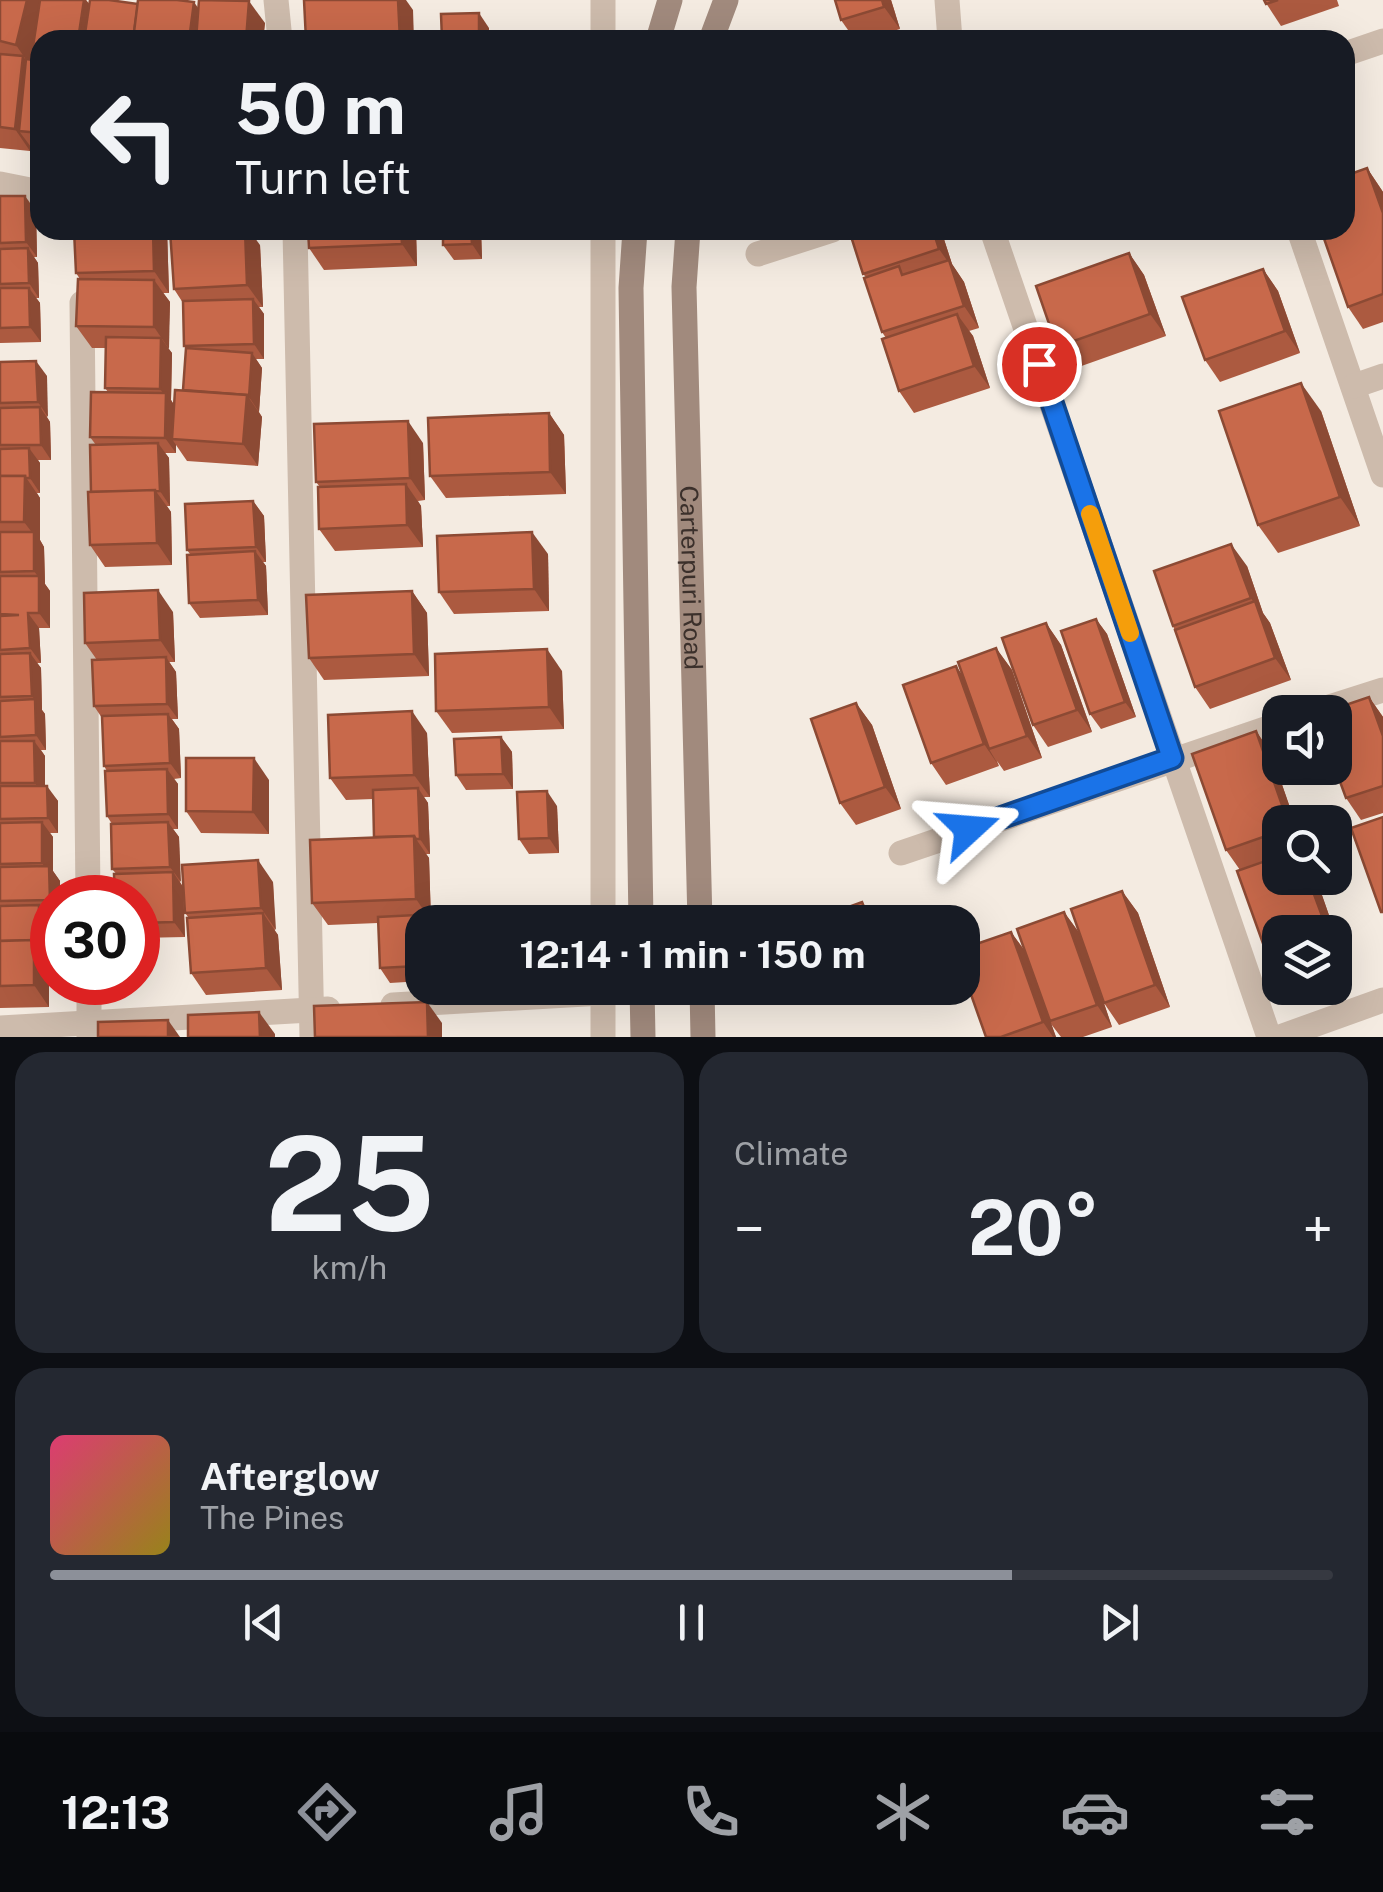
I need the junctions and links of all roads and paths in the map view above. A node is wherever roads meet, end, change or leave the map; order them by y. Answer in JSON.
{"nodes":[{"id":1,"x":276,"y":0,"type":"edge"},
{"id":2,"x":603,"y":0,"type":"edge"},
{"id":3,"x":670,"y":0,"type":"edge"},
{"id":4,"x":726,"y":0,"type":"edge"},
{"id":5,"x":947,"y":0,"type":"edge"},
{"id":6,"x":279,"y":30,"type":"edge"},
{"id":7,"x":603,"y":30,"type":"edge"},
{"id":8,"x":661,"y":30,"type":"edge"},
{"id":9,"x":715,"y":30,"type":"edge"},
{"id":10,"x":949,"y":30,"type":"edge"},
{"id":11,"x":1383,"y":41,"type":"edge"},
{"id":12,"x":1355,"y":51,"type":"edge"},
{"id":13,"x":0,"y":184,"type":"edge"},
{"id":14,"x":30,"y":190,"type":"edge"},
{"id":15,"x":296,"y":240,"type":"edge"},
{"id":16,"x":603,"y":240,"type":"edge"},
{"id":17,"x":634,"y":240,"type":"edge"},
{"id":18,"x":687,"y":240,"type":"edge"},
{"id":19,"x":801,"y":240,"type":"edge"},
{"id":20,"x":995,"y":240,"type":"edge"},
{"id":21,"x":1303,"y":240,"type":"edge"},
{"id":22,"x":758,"y":254,"type":"dead end"},
{"id":23,"x":82,"y":269,"type":"edge"},
{"id":24,"x":1383,"y":376,"type":"edge"},
{"id":25,"x":1354,"y":386,"type":"junction"},
{"id":26,"x":1383,"y":475,"type":"edge"},
{"id":27,"x":1383,"y":690,"type":"edge"},
{"id":28,"x":1352,"y":700,"type":"edge"},
{"id":29,"x":1262,"y":730,"type":"edge"},
{"id":30,"x":1172,"y":758,"type":"junction"},
{"id":31,"x":901,"y":853,"type":"dead end"},
{"id":32,"x":88,"y":875,"type":"edge"},
{"id":33,"x":603,"y":905,"type":"edge"},
{"id":34,"x":641,"y":905,"type":"edge"},
{"id":35,"x":700,"y":905,"type":"edge"},
{"id":36,"x":1383,"y":1000,"type":"edge"},
{"id":37,"x":405,"y":1004,"type":"edge"},
{"id":38,"x":89,"y":1005,"type":"edge"},
{"id":39,"x":603,"y":1005,"type":"edge"},
{"id":40,"x":642,"y":1005,"type":"edge"},
{"id":41,"x":702,"y":1005,"type":"edge"},
{"id":42,"x":311,"y":1010,"type":"junction"},
{"id":43,"x":0,"y":1028,"type":"edge"},
{"id":44,"x":90,"y":1030,"type":"edge"},
{"id":45,"x":312,"y":1037,"type":"edge"},
{"id":46,"x":603,"y":1037,"type":"edge"},
{"id":47,"x":643,"y":1037,"type":"edge"},
{"id":48,"x":703,"y":1037,"type":"edge"},
{"id":49,"x":1269,"y":1037,"type":"edge"},
{"id":50,"x":1280,"y":1037,"type":"edge"}],
"edges":[{"from":1,"to":6,"type":"street"},
{"from":2,"to":7,"type":"street"},
{"from":3,"to":8,"type":"main road"},
{"from":4,"to":9,"type":"main road"},
{"from":5,"to":10,"type":"street"},
{"from":11,"to":12,"type":"street"},
{"from":13,"to":14,"type":"street"},
{"from":15,"to":42,"type":"street"},
{"from":16,"to":33,"type":"street"},
{"from":17,"to":34,"type":"main road"},
{"from":18,"to":35,"type":"main road","name":"Carterpuri Road"},
{"from":19,"to":22,"type":"street"},
{"from":20,"to":30,"type":"street"},
{"from":21,"to":25,"type":"street"},
{"from":23,"to":32,"type":"street"},
{"from":24,"to":25,"type":"street"},
{"from":25,"to":26,"type":"street"},
{"from":27,"to":28,"type":"street"},
{"from":29,"to":30,"type":"street"},
{"from":30,"to":31,"type":"street"},
{"from":30,"to":49,"type":"street"},
{"from":36,"to":50,"type":"street"},
{"from":37,"to":42,"type":"street"},
{"from":38,"to":44,"type":"street"},
{"from":39,"to":46,"type":"street"},
{"from":40,"to":47,"type":"main road"},
{"from":41,"to":48,"type":"main road"},
{"from":42,"to":44,"type":"street"},
{"from":42,"to":45,"type":"street"},
{"from":43,"to":44,"type":"street"}]}
